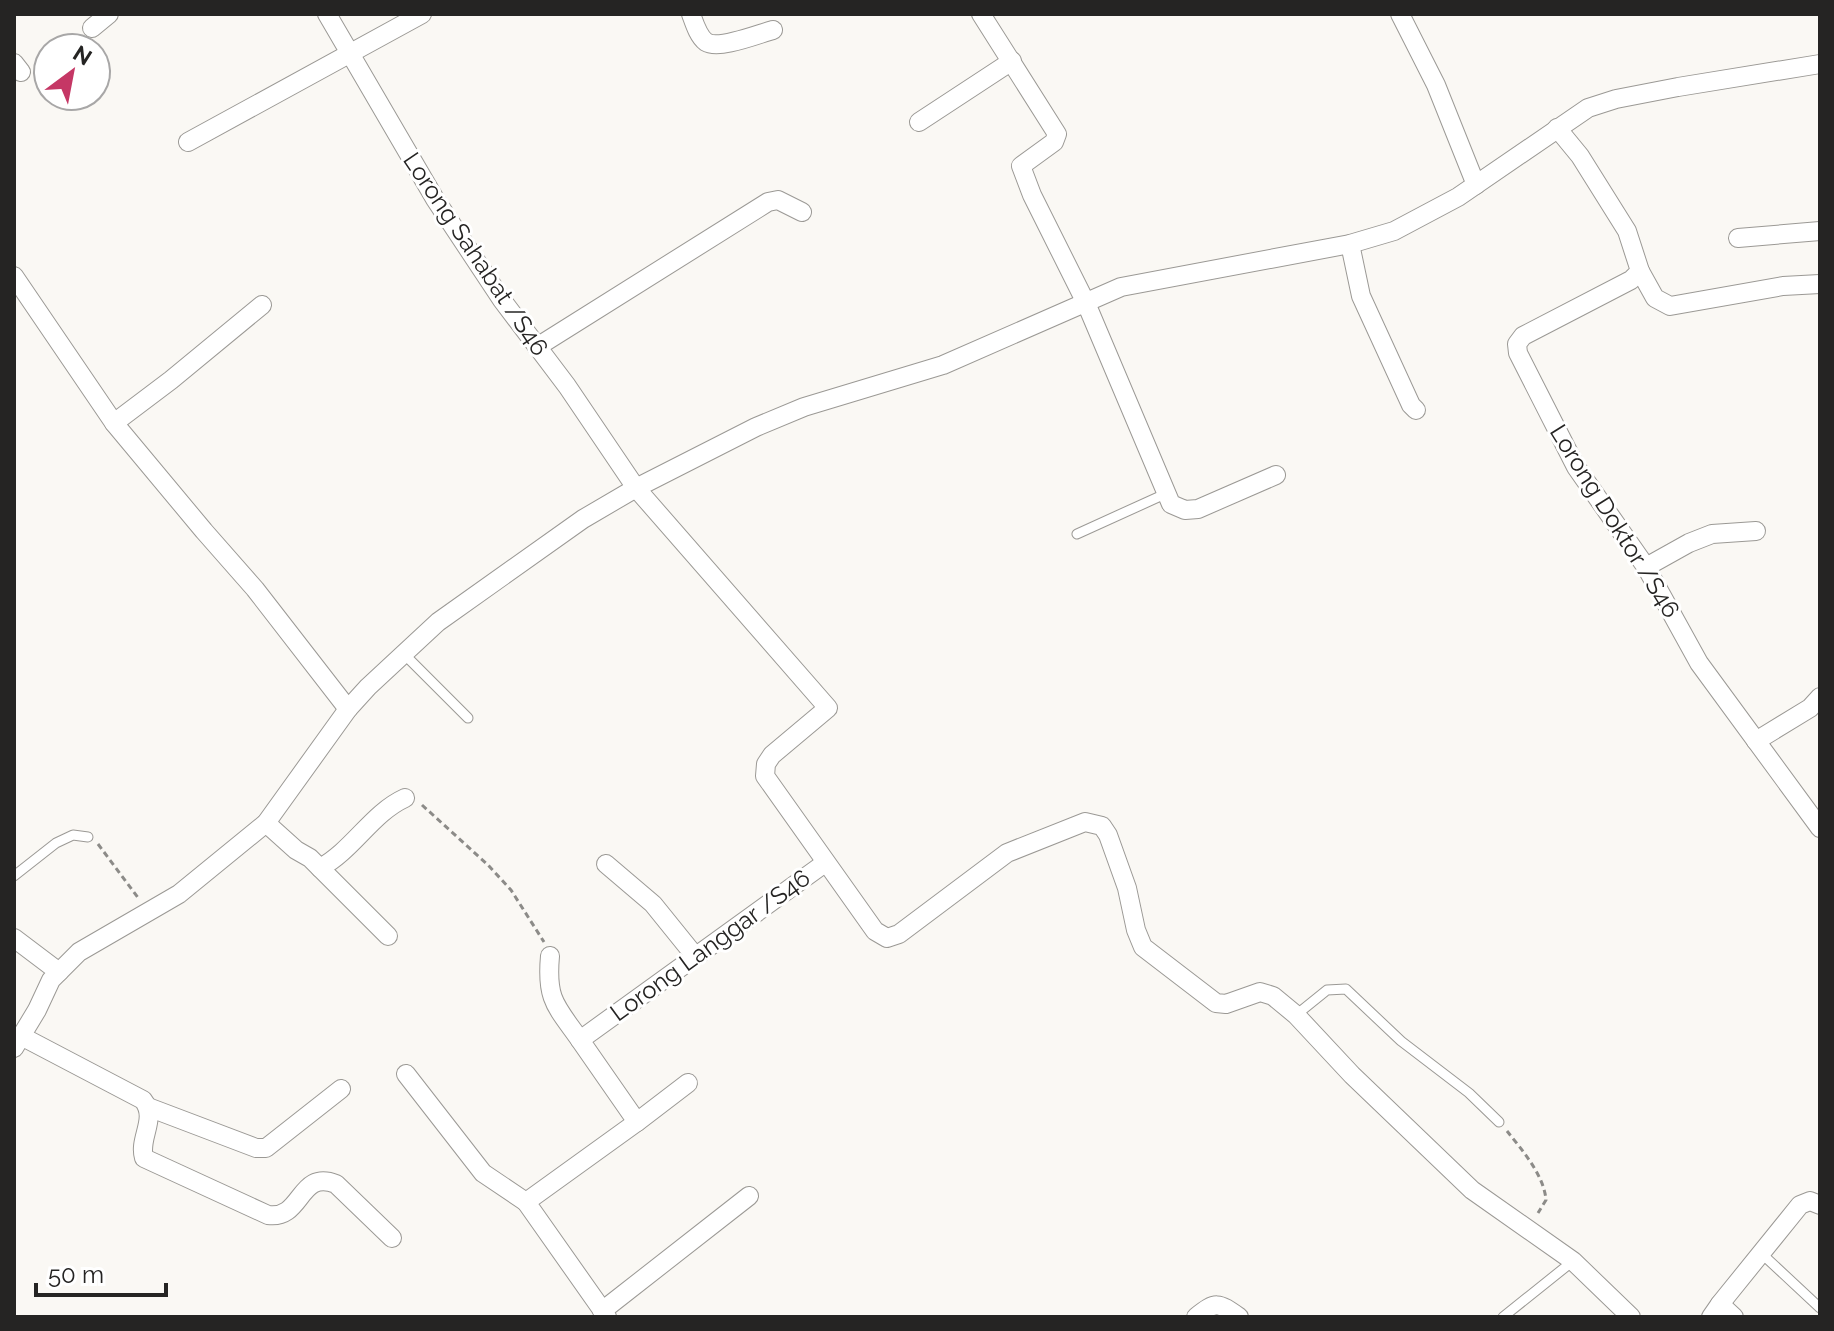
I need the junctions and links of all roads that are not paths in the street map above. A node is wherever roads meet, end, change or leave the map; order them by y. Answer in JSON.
{"nodes":[{"id":1,"x":109,"y":14,"type":"edge"},
{"id":2,"x":327,"y":14,"type":"edge"},
{"id":3,"x":422,"y":14,"type":"edge"},
{"id":4,"x":691,"y":14,"type":"edge"},
{"id":5,"x":981,"y":14,"type":"edge"},
{"id":6,"x":1400,"y":14,"type":"edge"},
{"id":7,"x":92,"y":28,"type":"dead end"},
{"id":8,"x":773,"y":30,"type":"dead end"},
{"id":9,"x":350,"y":55,"type":"junction"},
{"id":10,"x":1012,"y":61,"type":"junction"},
{"id":11,"x":1820,"y":64,"type":"edge"},
{"id":12,"x":919,"y":122,"type":"dead end"},
{"id":13,"x":1557,"y":128,"type":"junction"},
{"id":14,"x":188,"y":142,"type":"dead end"},
{"id":15,"x":1476,"y":185,"type":"junction"},
{"id":16,"x":802,"y":212,"type":"dead end"},
{"id":17,"x":1820,"y":231,"type":"edge"},
{"id":18,"x":1738,"y":238,"type":"dead end"},
{"id":19,"x":1350,"y":244,"type":"junction"},
{"id":20,"x":1640,"y":271,"type":"junction"},
{"id":21,"x":14,"y":276,"type":"edge"},
{"id":22,"x":1820,"y":284,"type":"edge"},
{"id":23,"x":1086,"y":303,"type":"junction"},
{"id":24,"x":262,"y":305,"type":"dead end"},
{"id":25,"x":537,"y":347,"type":"junction"},
{"id":26,"x":1416,"y":410,"type":"dead end"},
{"id":27,"x":114,"y":423,"type":"junction"},
{"id":28,"x":1276,"y":475,"type":"dead end"},
{"id":29,"x":636,"y":488,"type":"junction"},
{"id":30,"x":1165,"y":494,"type":"junction"},
{"id":31,"x":1756,"y":531,"type":"dead end"},
{"id":32,"x":1077,"y":534,"type":"dead end"},
{"id":33,"x":1646,"y":567,"type":"junction"},
{"id":34,"x":404,"y":654,"type":"junction"},
{"id":35,"x":1820,"y":697,"type":"edge"},
{"id":36,"x":348,"y":709,"type":"junction"},
{"id":37,"x":468,"y":718,"type":"dead end"},
{"id":38,"x":1756,"y":741,"type":"junction"},
{"id":39,"x":405,"y":798,"type":"road end"},
{"id":40,"x":266,"y":823,"type":"junction"},
{"id":41,"x":1820,"y":828,"type":"edge"},
{"id":42,"x":88,"y":837,"type":"road end"},
{"id":43,"x":825,"y":863,"type":"junction"},
{"id":44,"x":606,"y":864,"type":"dead end"},
{"id":45,"x":320,"y":868,"type":"junction"},
{"id":46,"x":14,"y":876,"type":"edge"},
{"id":47,"x":388,"y":936,"type":"dead end"},
{"id":48,"x":14,"y":938,"type":"edge"},
{"id":49,"x":550,"y":956,"type":"road end"},
{"id":50,"x":695,"y":956,"type":"junction"},
{"id":51,"x":59,"y":972,"type":"junction"},
{"id":52,"x":1296,"y":1015,"type":"junction"},
{"id":53,"x":580,"y":1040,"type":"junction"},
{"id":54,"x":18,"y":1042,"type":"edge"},
{"id":55,"x":406,"y":1074,"type":"dead end"},
{"id":56,"x":688,"y":1083,"type":"dead end"},
{"id":57,"x":341,"y":1089,"type":"dead end"},
{"id":58,"x":148,"y":1107,"type":"junction"},
{"id":59,"x":637,"y":1122,"type":"junction"},
{"id":60,"x":1499,"y":1122,"type":"road end"},
{"id":61,"x":749,"y":1196,"type":"dead end"},
{"id":62,"x":526,"y":1202,"type":"junction"},
{"id":63,"x":1820,"y":1205,"type":"edge"},
{"id":64,"x":392,"y":1238,"type":"dead end"},
{"id":65,"x":1761,"y":1253,"type":"junction"},
{"id":66,"x":1573,"y":1261,"type":"junction"},
{"id":67,"x":1820,"y":1308,"type":"edge"},
{"id":68,"x":1722,"y":1313,"type":"edge"},
{"id":69,"x":604,"y":1314,"type":"edge"},
{"id":70,"x":1196,"y":1317,"type":"edge"},
{"id":71,"x":1239,"y":1317,"type":"edge"},
{"id":72,"x":1503,"y":1317,"type":"edge"},
{"id":73,"x":1631,"y":1317,"type":"edge"}],
"edges":[{"from":1,"to":7,"type":"street"},
{"from":2,"to":9,"type":"street","name":"Lorong Sahabat /S46"},
{"from":3,"to":9,"type":"street"},
{"from":4,"to":8,"type":"street"},
{"from":5,"to":10,"type":"street"},
{"from":6,"to":15,"type":"street"},
{"from":9,"to":14,"type":"street"},
{"from":9,"to":25,"type":"street","name":"Lorong Sahabat /S46"},
{"from":10,"to":12,"type":"street"},
{"from":10,"to":23,"type":"street"},
{"from":11,"to":13,"type":"street"},
{"from":13,"to":15,"type":"street"},
{"from":13,"to":20,"type":"street"},
{"from":15,"to":19,"type":"street"},
{"from":16,"to":25,"type":"street"},
{"from":17,"to":18,"type":"street"},
{"from":19,"to":23,"type":"street"},
{"from":19,"to":26,"type":"street"},
{"from":20,"to":22,"type":"street"},
{"from":20,"to":33,"type":"street","name":"Lorong Doktor /S46"},
{"from":21,"to":27,"type":"street"},
{"from":23,"to":29,"type":"street"},
{"from":23,"to":30,"type":"street"},
{"from":24,"to":27,"type":"street"},
{"from":25,"to":29,"type":"street","name":"Lorong Sahabat /S46"},
{"from":27,"to":36,"type":"street"},
{"from":28,"to":30,"type":"street"},
{"from":29,"to":34,"type":"street"},
{"from":29,"to":43,"type":"street","name":"Lorong Langgar /S46"},
{"from":30,"to":32,"type":"lane"},
{"from":31,"to":33,"type":"street"},
{"from":33,"to":38,"type":"street","name":"Lorong Doktor /S46"},
{"from":34,"to":36,"type":"street"},
{"from":34,"to":37,"type":"lane"},
{"from":35,"to":38,"type":"street"},
{"from":36,"to":40,"type":"street"},
{"from":38,"to":41,"type":"street","name":"Lorong Doktor /S46"},
{"from":39,"to":45,"type":"street"},
{"from":40,"to":45,"type":"street"},
{"from":40,"to":51,"type":"street"},
{"from":42,"to":46,"type":"lane"},
{"from":43,"to":50,"type":"street","name":"Lorong Langgar /S46"},
{"from":43,"to":52,"type":"street"},
{"from":44,"to":50,"type":"street"},
{"from":45,"to":47,"type":"street"},
{"from":48,"to":51,"type":"street"},
{"from":49,"to":53,"type":"street"},
{"from":50,"to":53,"type":"street","name":"Lorong Langgar /S46"},
{"from":51,"to":54,"type":"street"},
{"from":52,"to":60,"type":"lane"},
{"from":52,"to":66,"type":"street"},
{"from":53,"to":59,"type":"street"},
{"from":54,"to":58,"type":"street"},
{"from":55,"to":62,"type":"street"},
{"from":56,"to":59,"type":"street"},
{"from":57,"to":58,"type":"street"},
{"from":58,"to":64,"type":"street"},
{"from":59,"to":62,"type":"street"},
{"from":61,"to":69,"type":"street"},
{"from":62,"to":69,"type":"street"},
{"from":63,"to":65,"type":"street"},
{"from":65,"to":67,"type":"lane"},
{"from":65,"to":68,"type":"street"},
{"from":66,"to":72,"type":"lane"},
{"from":66,"to":73,"type":"street"},
{"from":70,"to":71,"type":"street"}]}
